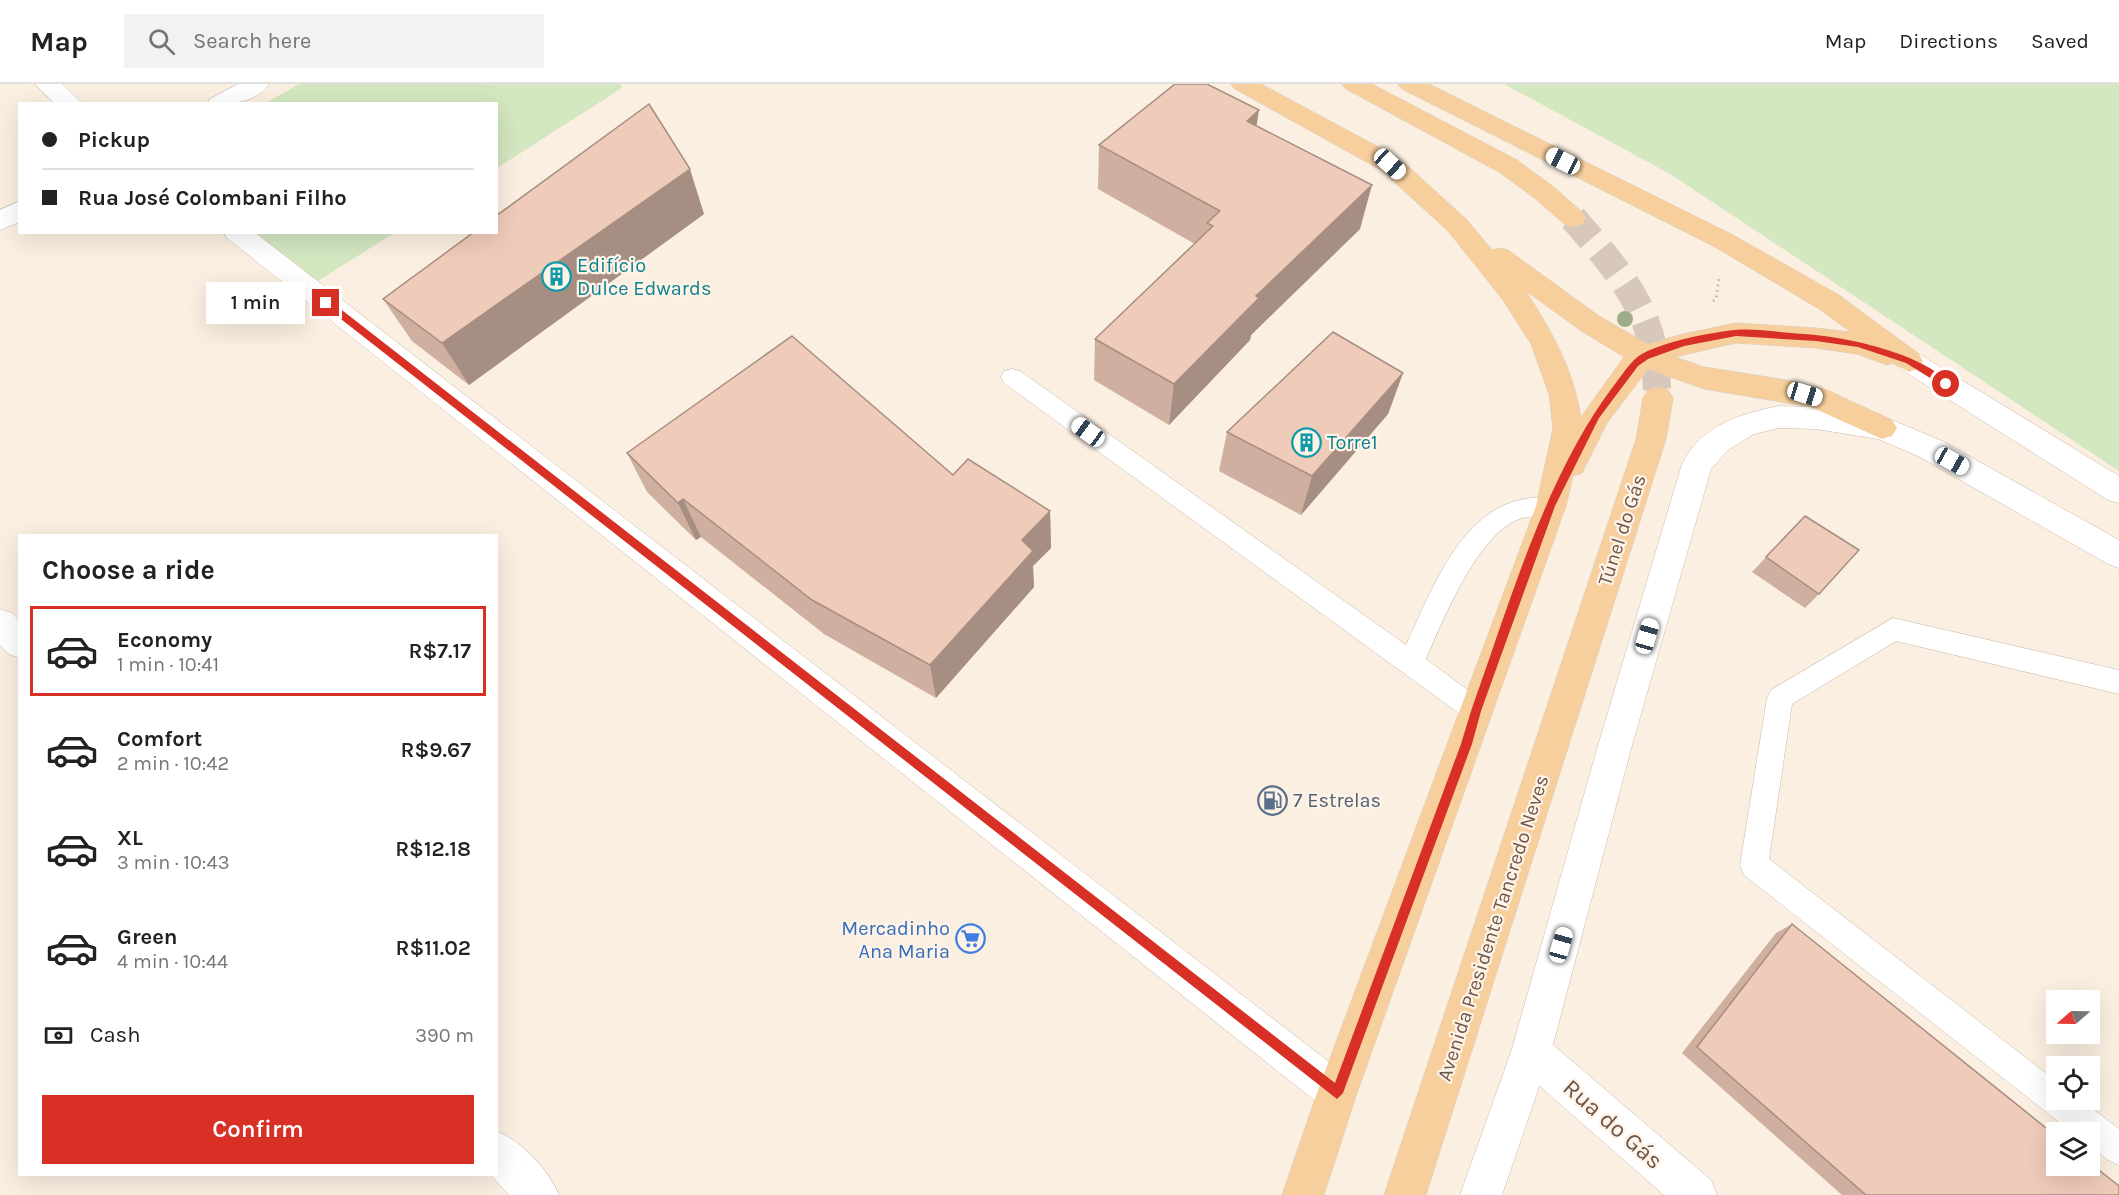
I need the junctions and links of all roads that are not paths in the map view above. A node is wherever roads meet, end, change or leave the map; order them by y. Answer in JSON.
{"nodes":[{"id":1,"x":46,"y":84,"type":"edge"},
{"id":2,"x":257,"y":84,"type":"edge"},
{"id":3,"x":1243,"y":84,"type":"edge"},
{"id":4,"x":1354,"y":84,"type":"edge"},
{"id":5,"x":1410,"y":84,"type":"edge"},
{"id":6,"x":68,"y":102,"type":"edge"},
{"id":7,"x":223,"y":102,"type":"edge"},
{"id":8,"x":18,"y":211,"type":"edge"},
{"id":9,"x":1573,"y":218,"type":"tunnel mouth"},
{"id":10,"x":0,"y":221,"type":"edge"},
{"id":11,"x":1457,"y":225,"type":"junction"},
{"id":12,"x":239,"y":234,"type":"edge"},
{"id":13,"x":1645,"y":356,"type":"junction"},
{"id":14,"x":1909,"y":361,"type":"junction"},
{"id":15,"x":1012,"y":377,"type":"dead end"},
{"id":16,"x":1658,"y":398,"type":"tunnel mouth"},
{"id":17,"x":1882,"y":428,"type":"junction"},
{"id":18,"x":2119,"y":491,"type":"edge"},
{"id":19,"x":1551,"y":506,"type":"junction"},
{"id":20,"x":2119,"y":555,"type":"edge"},
{"id":21,"x":0,"y":624,"type":"edge"},
{"id":22,"x":18,"y":642,"type":"edge"},
{"id":23,"x":1579,"y":661,"type":"joint"},
{"id":24,"x":1411,"y":663,"type":"junction"},
{"id":25,"x":2119,"y":682,"type":"edge"},
{"id":26,"x":1476,"y":711,"type":"junction"},
{"id":27,"x":1531,"y":1052,"type":"junction"},
{"id":28,"x":1337,"y":1093,"type":"junction"},
{"id":29,"x":2119,"y":1149,"type":"edge"},
{"id":30,"x":498,"y":1153,"type":"edge"},
{"id":31,"x":538,"y":1195,"type":"edge"},
{"id":32,"x":1303,"y":1195,"type":"edge"},
{"id":33,"x":1405,"y":1195,"type":"edge"},
{"id":34,"x":1481,"y":1195,"type":"edge"},
{"id":35,"x":1696,"y":1195,"type":"edge"}],
"edges":[{"from":1,"to":6,"type":"street"},
{"from":2,"to":7,"type":"street"},
{"from":3,"to":11,"type":"main road"},
{"from":4,"to":9,"type":"main road"},
{"from":5,"to":14,"type":"main road"},
{"from":8,"to":10,"type":"street"},
{"from":11,"to":13,"type":"main road"},
{"from":11,"to":19,"type":"main road"},
{"from":12,"to":28,"type":"street"},
{"from":13,"to":14,"type":"main road"},
{"from":13,"to":17,"type":"main road"},
{"from":13,"to":19,"type":"main road"},
{"from":14,"to":18,"type":"street"},
{"from":15,"to":24,"type":"lane"},
{"from":16,"to":23,"type":"main road","name":"Túnel do Gás"},
{"from":17,"to":20,"type":"street"},
{"from":17,"to":27,"type":"street"},
{"from":19,"to":24,"type":"lane"},
{"from":19,"to":26,"type":"main road"},
{"from":21,"to":22,"type":"street"},
{"from":23,"to":33,"type":"main road","name":"Avenida Presidente Tancredo Neves"},
{"from":24,"to":26,"type":"lane"},
{"from":25,"to":29,"type":"lane"},
{"from":26,"to":28,"type":"main road"},
{"from":27,"to":34,"type":"street"},
{"from":27,"to":35,"type":"street","name":"Rua do Gás"},
{"from":28,"to":32,"type":"main road"},
{"from":30,"to":31,"type":"street"}]}
